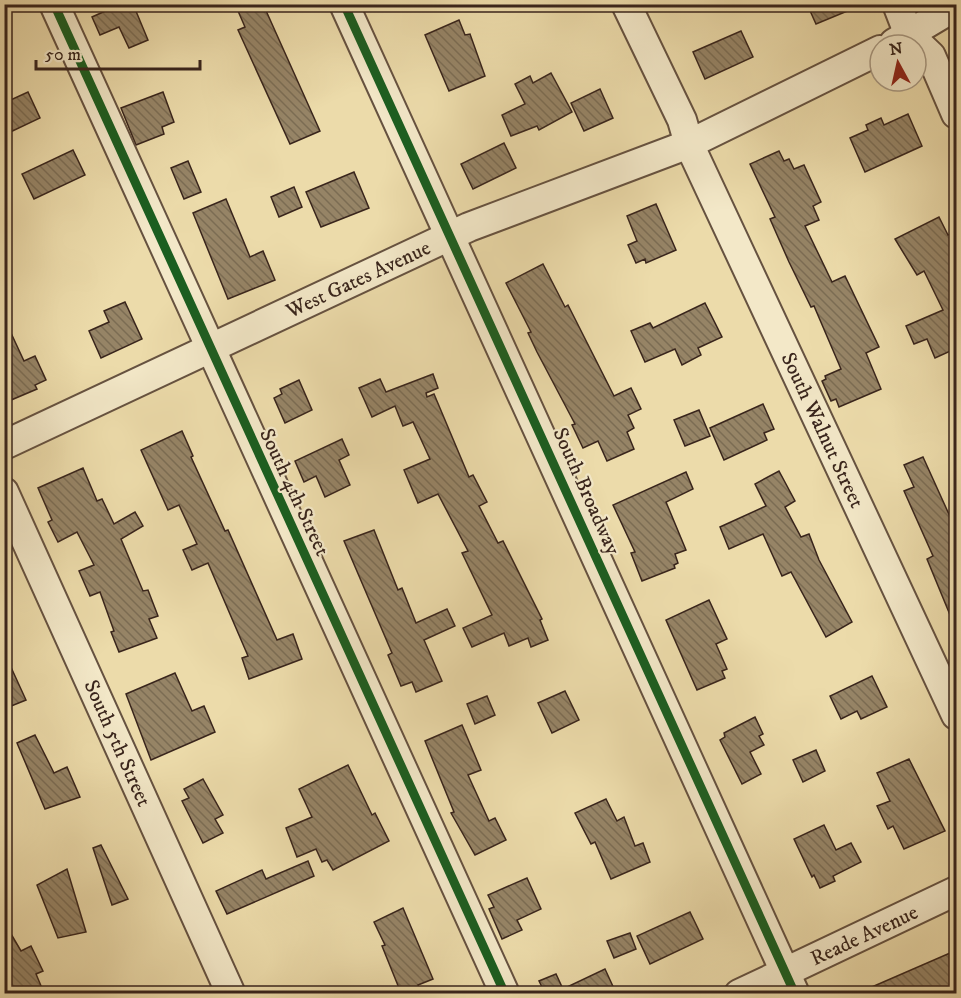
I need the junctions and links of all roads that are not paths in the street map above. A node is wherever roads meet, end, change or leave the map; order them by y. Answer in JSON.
{"nodes":[{"id":1,"x":54,"y":4,"type":"edge"},
{"id":2,"x":344,"y":4,"type":"edge"},
{"id":3,"x":626,"y":4,"type":"edge"},
{"id":4,"x":897,"y":4,"type":"edge"},
{"id":5,"x":957,"y":6,"type":"edge"},
{"id":6,"x":899,"y":33,"type":"edge"},
{"id":7,"x":911,"y":33,"type":"edge"},
{"id":8,"x":928,"y":54,"type":"edge"},
{"id":9,"x":868,"y":56,"type":"edge"},
{"id":10,"x":957,"y":114,"type":"edge"},
{"id":11,"x":689,"y":144,"type":"junction"},
{"id":12,"x":451,"y":236,"type":"junction"},
{"id":13,"x":209,"y":349,"type":"junction"},
{"id":14,"x":4,"y":445,"type":"edge"},
{"id":15,"x":4,"y":492,"type":"edge"},
{"id":16,"x":957,"y":715,"type":"edge"},
{"id":17,"x":957,"y":891,"type":"edge"},
{"id":18,"x":790,"y":983,"type":"edge"},
{"id":19,"x":231,"y":993,"type":"edge"},
{"id":20,"x":505,"y":993,"type":"edge"},
{"id":21,"x":739,"y":993,"type":"edge"}],
"edges":[{"from":1,"to":13,"type":"street","name":"South 4th Street"},
{"from":2,"to":12,"type":"street","name":"South Broadway"},
{"from":3,"to":11,"type":"street","name":"South Walnut Street"},
{"from":4,"to":6,"type":"street"},
{"from":5,"to":7,"type":"street"},
{"from":8,"to":10,"type":"street"},
{"from":9,"to":11,"type":"street","name":"West Gates Avenue"},
{"from":11,"to":12,"type":"street","name":"West Gates Avenue"},
{"from":11,"to":16,"type":"street","name":"South Walnut Street"},
{"from":12,"to":13,"type":"street","name":"West Gates Avenue"},
{"from":12,"to":18,"type":"street","name":"South Broadway"},
{"from":13,"to":14,"type":"street","name":"West Gates Avenue"},
{"from":13,"to":20,"type":"street","name":"South 4th Street"},
{"from":15,"to":19,"type":"street","name":"South 5th Street"},
{"from":17,"to":18,"type":"street","name":"Reade Avenue"},
{"from":18,"to":21,"type":"street","name":"Reade Avenue"}]}
